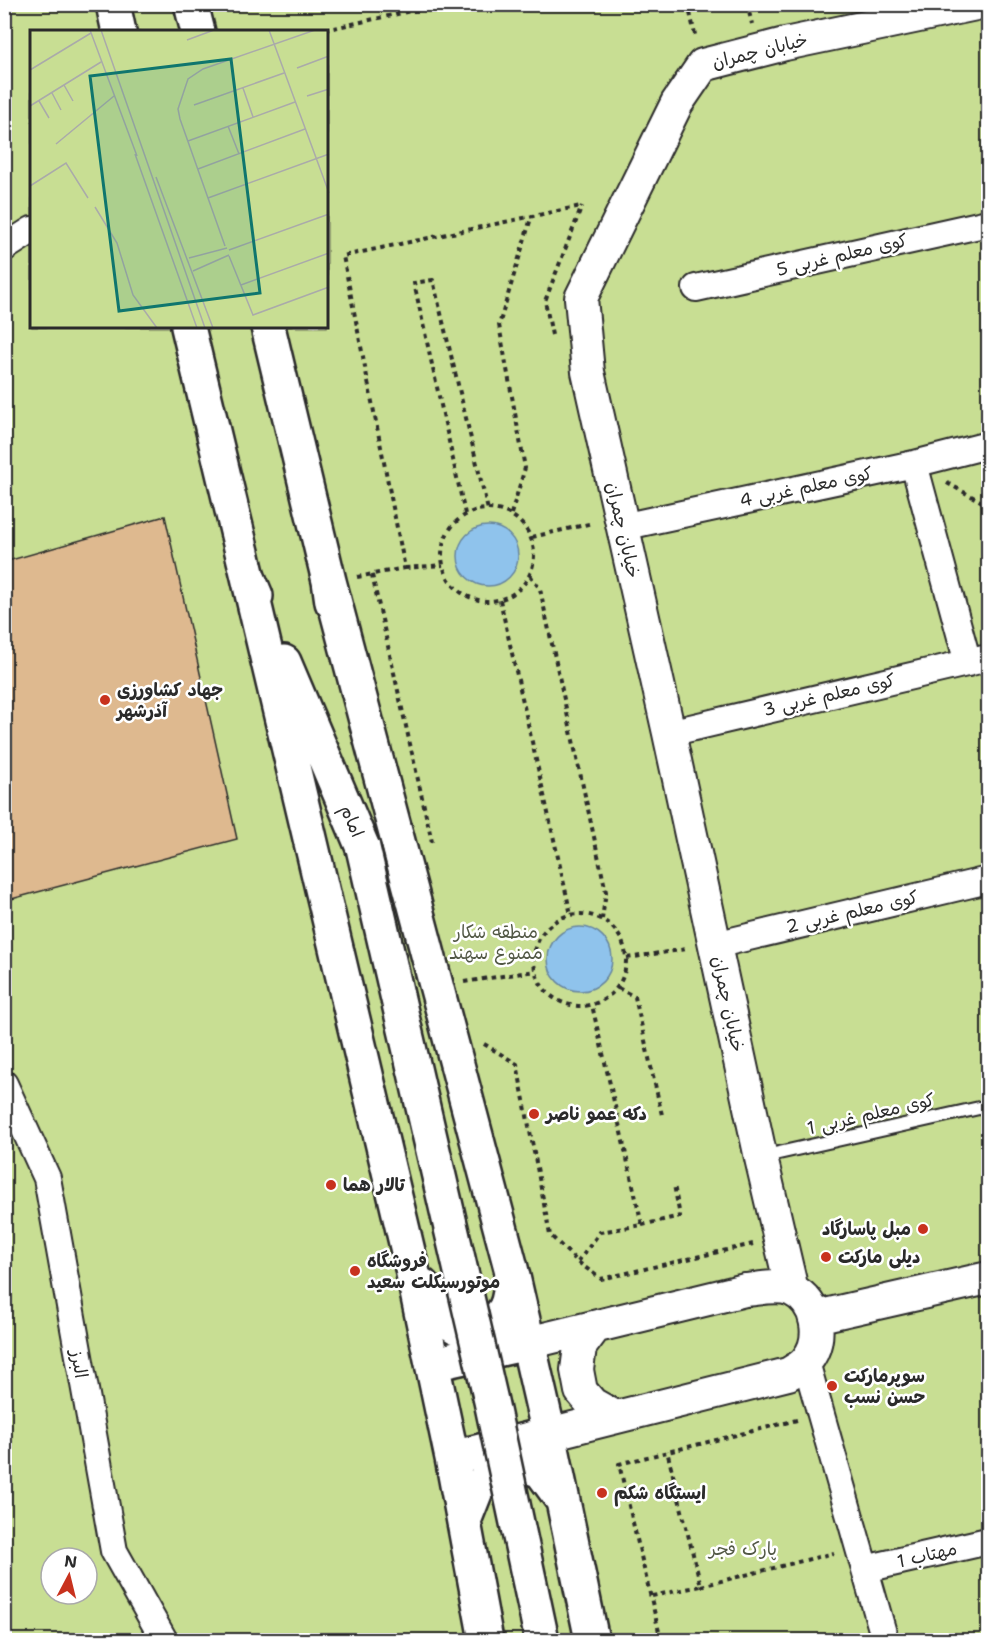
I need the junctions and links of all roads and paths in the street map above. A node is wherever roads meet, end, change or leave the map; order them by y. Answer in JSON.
{"nodes":[{"id":1,"x":113,"y":4,"type":"edge"},
{"id":2,"x":191,"y":4,"type":"edge"},
{"id":3,"x":442,"y":4,"type":"edge"},
{"id":4,"x":976,"y":4,"type":"edge"},
{"id":5,"x":119,"y":30,"type":"edge"},
{"id":6,"x":198,"y":30,"type":"edge"},
{"id":7,"x":325,"y":30,"type":"edge"},
{"id":8,"x":531,"y":217,"type":"junction"},
{"id":9,"x":988,"y":223,"type":"edge"},
{"id":10,"x":30,"y":231,"type":"edge"},
{"id":11,"x":4,"y":248,"type":"edge"},
{"id":12,"x":696,"y":288,"type":"dead end"},
{"id":13,"x":188,"y":328,"type":"edge"},
{"id":14,"x":268,"y":328,"type":"edge"},
{"id":15,"x":553,"y":336,"type":"dead end"},
{"id":16,"x":988,"y":446,"type":"edge"},
{"id":17,"x":914,"y":464,"type":"junction"},
{"id":18,"x":946,"y":483,"type":"dead end"},
{"id":19,"x":988,"y":505,"type":"edge"},
{"id":20,"x":488,"y":510,"type":"junction"},
{"id":21,"x":465,"y":514,"type":"junction"},
{"id":22,"x":511,"y":514,"type":"junction"},
{"id":23,"x":621,"y":522,"type":"junction"},
{"id":24,"x":532,"y":537,"type":"junction"},
{"id":25,"x":443,"y":565,"type":"junction"},
{"id":26,"x":405,"y":568,"type":"junction"},
{"id":27,"x":372,"y":575,"type":"junction"},
{"id":28,"x":530,"y":575,"type":"junction"},
{"id":29,"x":248,"y":577,"type":"junction"},
{"id":30,"x":329,"y":581,"type":"junction"},
{"id":31,"x":500,"y":600,"type":"junction"},
{"id":32,"x":978,"y":660,"type":"edge"},
{"id":33,"x":669,"y":733,"type":"junction"},
{"id":34,"x":432,"y":842,"type":"dead end"},
{"id":35,"x":363,"y":848,"type":"junction"},
{"id":36,"x":988,"y":880,"type":"edge"},
{"id":37,"x":572,"y":915,"type":"junction"},
{"id":38,"x":602,"y":919,"type":"junction"},
{"id":39,"x":715,"y":945,"type":"junction"},
{"id":40,"x":627,"y":958,"type":"junction"},
{"id":41,"x":535,"y":971,"type":"junction"},
{"id":42,"x":618,"y":988,"type":"junction"},
{"id":43,"x":466,"y":993,"type":"dead end"},
{"id":44,"x":592,"y":1005,"type":"junction"},
{"id":45,"x":482,"y":1043,"type":"dead end"},
{"id":46,"x":4,"y":1084,"type":"edge"},
{"id":47,"x":988,"y":1106,"type":"edge"},
{"id":48,"x":662,"y":1115,"type":"dead end"},
{"id":49,"x":761,"y":1158,"type":"junction"},
{"id":50,"x":674,"y":1185,"type":"dead end"},
{"id":51,"x":642,"y":1225,"type":"junction"},
{"id":52,"x":757,"y":1243,"type":"dead end"},
{"id":53,"x":578,"y":1262,"type":"junction"},
{"id":54,"x":411,"y":1264,"type":"junction"},
{"id":55,"x":511,"y":1268,"type":"junction"},
{"id":56,"x":988,"y":1278,"type":"edge"},
{"id":57,"x":792,"y":1290,"type":"junction"},
{"id":58,"x":816,"y":1317,"type":"junction"},
{"id":59,"x":595,"y":1327,"type":"junction"},
{"id":60,"x":528,"y":1343,"type":"junction"},
{"id":61,"x":806,"y":1362,"type":"junction"},
{"id":62,"x":433,"y":1364,"type":"junction"},
{"id":63,"x":615,"y":1418,"type":"junction"},
{"id":64,"x":804,"y":1418,"type":"dead end"},
{"id":65,"x":549,"y":1434,"type":"junction"},
{"id":66,"x":667,"y":1451,"type":"junction"},
{"id":67,"x":452,"y":1458,"type":"junction"},
{"id":68,"x":564,"y":1503,"type":"junction"},
{"id":69,"x":464,"y":1521,"type":"junction"},
{"id":70,"x":988,"y":1541,"type":"edge"},
{"id":71,"x":836,"y":1552,"type":"dead end"},
{"id":72,"x":865,"y":1569,"type":"junction"},
{"id":73,"x":701,"y":1586,"type":"junction"},
{"id":74,"x":652,"y":1596,"type":"junction"},
{"id":75,"x":164,"y":1641,"type":"edge"},
{"id":76,"x":486,"y":1641,"type":"edge"},
{"id":77,"x":542,"y":1641,"type":"edge"},
{"id":78,"x":592,"y":1641,"type":"edge"},
{"id":79,"x":661,"y":1641,"type":"edge"},
{"id":80,"x":885,"y":1641,"type":"edge"}],
"edges":[{"from":1,"to":5,"type":"main road"},
{"from":2,"to":6,"type":"main road"},
{"from":3,"to":7,"type":"path"},
{"from":4,"to":23,"type":"street","name":"خیابان چمران"},
{"from":8,"to":15,"type":"path"},
{"from":8,"to":22,"type":"path"},
{"from":8,"to":26,"type":"path"},
{"from":9,"to":12,"type":"street","name":"کوی معلم غربی 5"},
{"from":10,"to":11,"type":"street"},
{"from":13,"to":29,"type":"main road","name":"امام"},
{"from":14,"to":30,"type":"main road","name":"امام"},
{"from":16,"to":17,"type":"street","name":"کوی معلم غربی 4"},
{"from":17,"to":23,"type":"street","name":"کوی معلم غربی 4"},
{"from":17,"to":32,"type":"street"},
{"from":18,"to":19,"type":"path"},
{"from":20,"to":21,"type":"path"},
{"from":20,"to":21,"type":"path"},
{"from":20,"to":22,"type":"path"},
{"from":21,"to":25,"type":"path"},
{"from":22,"to":24,"type":"path"},
{"from":23,"to":24,"type":"path"},
{"from":23,"to":33,"type":"street","name":"خیابان چمران"},
{"from":24,"to":28,"type":"path"},
{"from":25,"to":26,"type":"path"},
{"from":25,"to":31,"type":"path"},
{"from":26,"to":27,"type":"path"},
{"from":27,"to":30,"type":"path"},
{"from":27,"to":34,"type":"path"},
{"from":28,"to":31,"type":"path"},
{"from":28,"to":38,"type":"path"},
{"from":29,"to":35,"type":"main road","name":"امام"},
{"from":29,"to":54,"type":"main road"},
{"from":30,"to":35,"type":"main road","name":"امام"},
{"from":30,"to":55,"type":"main road"},
{"from":31,"to":37,"type":"path"},
{"from":32,"to":33,"type":"street","name":"کوی معلم غربی 3"},
{"from":33,"to":39,"type":"street","name":"خیابان چمران"},
{"from":35,"to":77,"type":"main road","bridge":true},
{"from":36,"to":39,"type":"street","name":"کوی معلم غربی 2"},
{"from":37,"to":38,"type":"path"},
{"from":37,"to":41,"type":"path"},
{"from":38,"to":40,"type":"path"},
{"from":39,"to":40,"type":"path"},
{"from":39,"to":49,"type":"street","name":"خیابان چمران"},
{"from":40,"to":42,"type":"path"},
{"from":41,"to":43,"type":"path"},
{"from":41,"to":44,"type":"path"},
{"from":42,"to":44,"type":"path"},
{"from":42,"to":48,"type":"path"},
{"from":44,"to":51,"type":"path"},
{"from":45,"to":53,"type":"path"},
{"from":46,"to":75,"type":"street","name":"البرز"},
{"from":47,"to":49,"type":"lane","name":"کوی معلم غربی 1"},
{"from":49,"to":57,"type":"street","name":"خیابان چمران"},
{"from":50,"to":51,"type":"path"},
{"from":51,"to":53,"type":"path"},
{"from":52,"to":53,"type":"path"},
{"from":54,"to":55,"type":"main road"},
{"from":54,"to":62,"type":"main road"},
{"from":55,"to":60,"type":"main road"},
{"from":56,"to":58,"type":"street"},
{"from":57,"to":58,"type":"street"},
{"from":57,"to":59,"type":"street"},
{"from":58,"to":61,"type":"street"},
{"from":59,"to":60,"type":"street"},
{"from":59,"to":63,"type":"street"},
{"from":60,"to":62,"type":"main road"},
{"from":60,"to":65,"type":"main road"},
{"from":61,"to":63,"type":"street"},
{"from":61,"to":72,"type":"street"},
{"from":62,"to":67,"type":"main road"},
{"from":63,"to":65,"type":"street"},
{"from":64,"to":66,"type":"path"},
{"from":65,"to":67,"type":"main road"},
{"from":65,"to":68,"type":"main road"},
{"from":66,"to":73,"type":"path"},
{"from":66,"to":74,"type":"path"},
{"from":67,"to":69,"type":"main road"},
{"from":68,"to":69,"type":"main road"},
{"from":68,"to":78,"type":"main road"},
{"from":69,"to":76,"type":"main road"},
{"from":70,"to":72,"type":"street","name":"مهتاب 1"},
{"from":71,"to":73,"type":"path"},
{"from":72,"to":80,"type":"street"},
{"from":73,"to":74,"type":"path"},
{"from":74,"to":79,"type":"path"}]}
